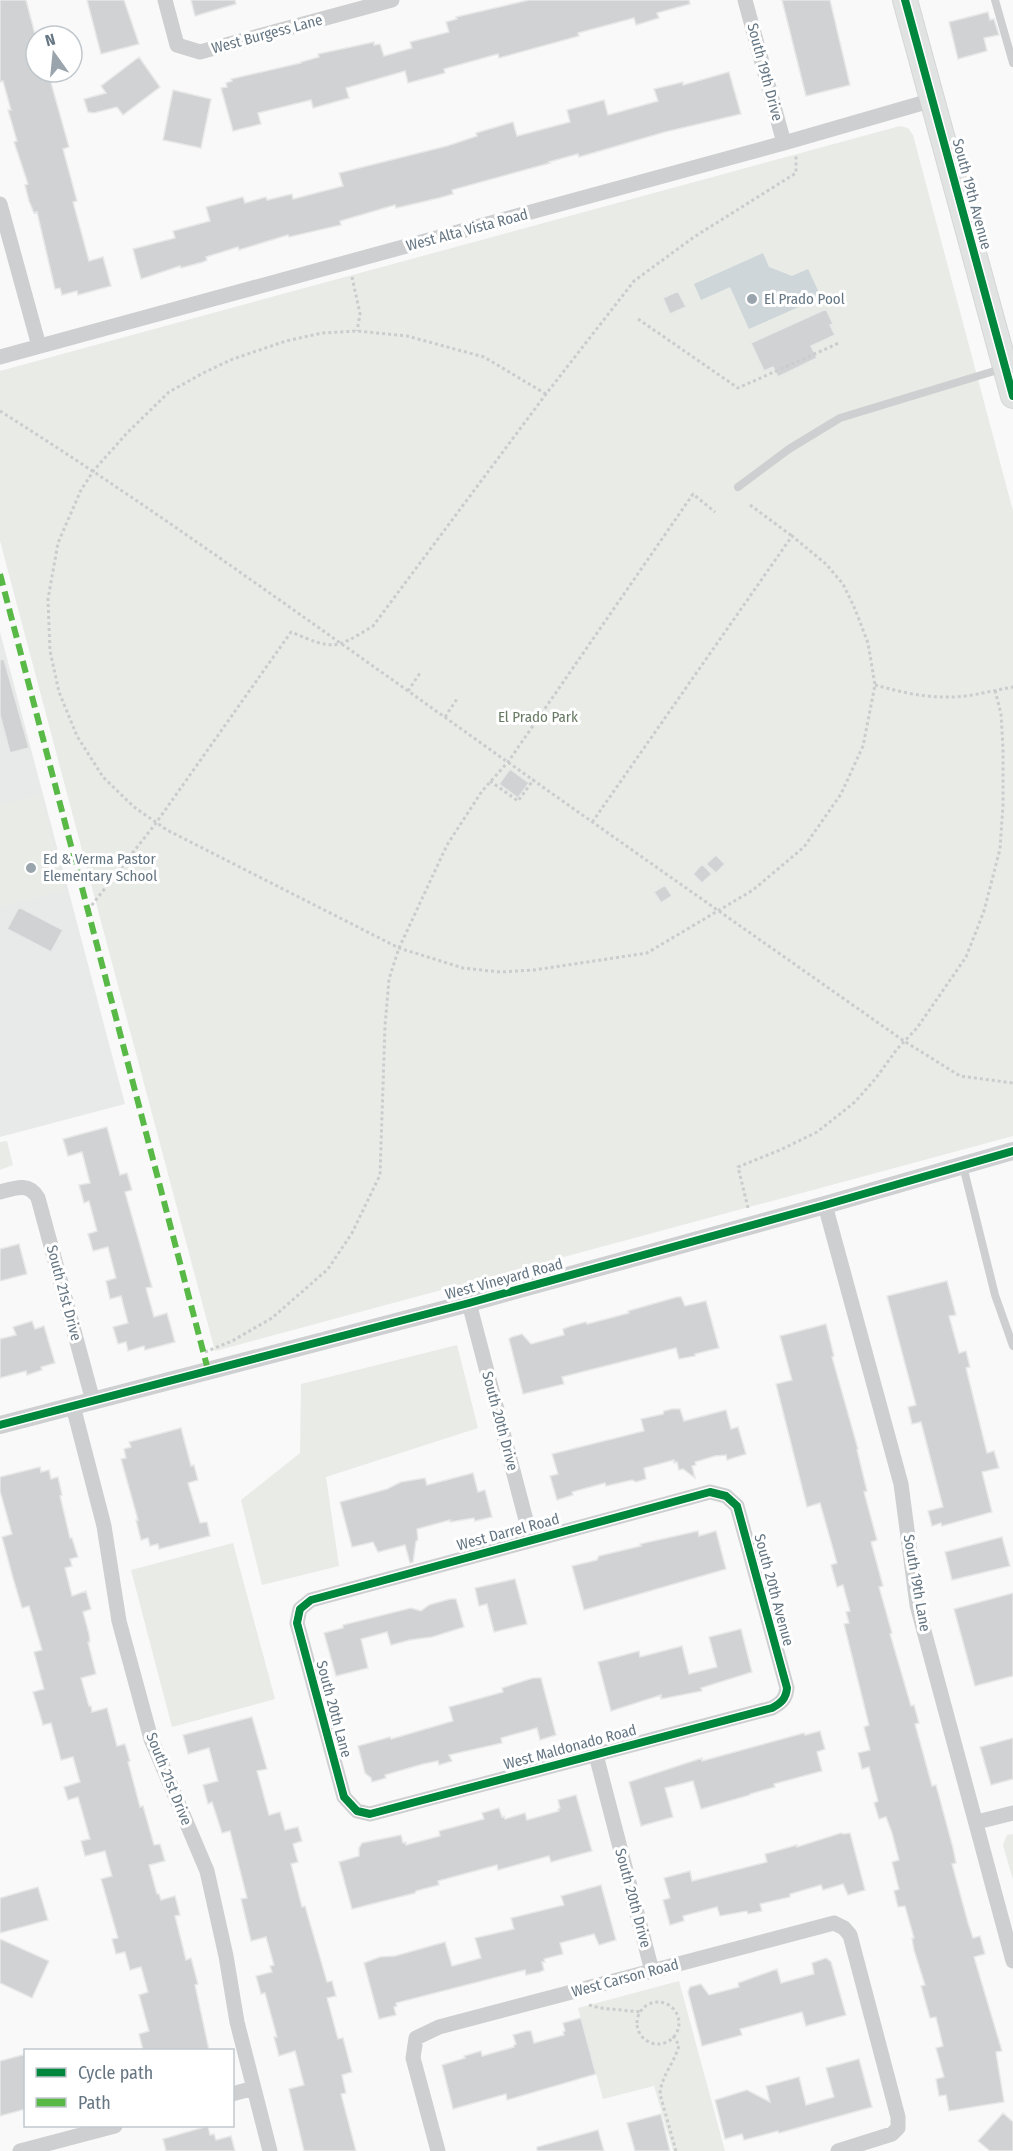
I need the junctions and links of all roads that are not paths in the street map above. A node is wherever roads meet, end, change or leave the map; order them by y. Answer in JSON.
{"nodes":[{"id":1,"x":165,"y":0,"type":"edge"},
{"id":2,"x":392,"y":0,"type":"edge"},
{"id":3,"x":745,"y":0,"type":"edge"},
{"id":4,"x":905,"y":0,"type":"edge"},
{"id":5,"x":995,"y":0,"type":"edge"},
{"id":6,"x":1013,"y":63,"type":"edge"},
{"id":7,"x":933,"y":100,"type":"junction"},
{"id":8,"x":790,"y":142,"type":"junction"},
{"id":9,"x":0,"y":204,"type":"edge"},
{"id":10,"x":39,"y":346,"type":"junction"},
{"id":11,"x":0,"y":357,"type":"edge"},
{"id":12,"x":1005,"y":368,"type":"junction"},
{"id":13,"x":1013,"y":396,"type":"edge"},
{"id":14,"x":738,"y":487,"type":"dead end"},
{"id":15,"x":1013,"y":1151,"type":"edge"},
{"id":16,"x":963,"y":1166,"type":"junction"},
{"id":17,"x":0,"y":1192,"type":"edge"},
{"id":18,"x":825,"y":1205,"type":"junction"},
{"id":19,"x":469,"y":1303,"type":"junction"},
{"id":20,"x":1012,"y":1336,"type":"edge"},
{"id":21,"x":1013,"y":1346,"type":"edge"},
{"id":22,"x":93,"y":1401,"type":"junction"},
{"id":23,"x":73,"y":1406,"type":"junction"},
{"id":24,"x":0,"y":1425,"type":"edge"},
{"id":25,"x":726,"y":1496,"type":"joint"},
{"id":26,"x":531,"y":1539,"type":"junction"},
{"id":27,"x":300,"y":1609,"type":"joint"},
{"id":28,"x":786,"y":1696,"type":"joint"},
{"id":29,"x":596,"y":1755,"type":"junction"},
{"id":30,"x":357,"y":1811,"type":"joint"},
{"id":31,"x":1013,"y":1813,"type":"edge"},
{"id":32,"x":977,"y":1822,"type":"junction"},
{"id":33,"x":1013,"y":1961,"type":"edge"},
{"id":34,"x":652,"y":1971,"type":"junction"},
{"id":35,"x":254,"y":2088,"type":"junction"},
{"id":36,"x":234,"y":2093,"type":"edge"},
{"id":37,"x":111,"y":2127,"type":"edge"},
{"id":38,"x":21,"y":2151,"type":"edge"},
{"id":39,"x":270,"y":2151,"type":"edge"},
{"id":40,"x":438,"y":2151,"type":"edge"},
{"id":41,"x":838,"y":2151,"type":"edge"}],
"edges":[{"from":1,"to":2,"type":"street","name":"West Burgess Lane"},
{"from":3,"to":8,"type":"street","name":"South 19th Drive"},
{"from":4,"to":7,"type":"main road","name":"South 19th Avenue"},
{"from":5,"to":6,"type":"lane"},
{"from":7,"to":8,"type":"street","name":"West Alta Vista Road"},
{"from":7,"to":12,"type":"main road","name":"South 19th Avenue"},
{"from":8,"to":10,"type":"street","name":"West Alta Vista Road"},
{"from":9,"to":10,"type":"street"},
{"from":10,"to":11,"type":"street","name":"West Alta Vista Road"},
{"from":12,"to":13,"type":"main road","name":"South 19th Avenue"},
{"from":12,"to":14,"type":"lane"},
{"from":15,"to":16,"type":"street","name":"West Vineyard Road"},
{"from":16,"to":18,"type":"street","name":"West Vineyard Road"},
{"from":16,"to":20,"type":"lane"},
{"from":17,"to":22,"type":"street","name":"South 21st Drive"},
{"from":18,"to":19,"type":"street","name":"West Vineyard Road"},
{"from":18,"to":32,"type":"street","name":"South 19th Lane"},
{"from":19,"to":22,"type":"street","name":"West Vineyard Road"},
{"from":19,"to":26,"type":"street","name":"South 20th Drive"},
{"from":20,"to":21,"type":"lane"},
{"from":22,"to":23,"type":"street","name":"West Vineyard Road"},
{"from":23,"to":24,"type":"street","name":"West Vineyard Road"},
{"from":23,"to":35,"type":"street","name":"South 21st Drive"},
{"from":25,"to":26,"type":"street","name":"West Darrel Road"},
{"from":25,"to":28,"type":"street","name":"South 20th Avenue"},
{"from":26,"to":27,"type":"street","name":"West Darrel Road"},
{"from":27,"to":30,"type":"street","name":"South 20th Lane"},
{"from":28,"to":29,"type":"street","name":"West Maldonado Road"},
{"from":29,"to":30,"type":"street","name":"West Maldonado Road"},
{"from":29,"to":34,"type":"street","name":"South 20th Drive"},
{"from":31,"to":32,"type":"street"},
{"from":32,"to":33,"type":"street","name":"South 19th Lane"},
{"from":34,"to":40,"type":"street","name":"West Carson Road"},
{"from":34,"to":41,"type":"street","name":"West Carson Road"},
{"from":35,"to":36,"type":"street"},
{"from":35,"to":39,"type":"street","name":"South 21st Drive"},
{"from":37,"to":38,"type":"street"}]}
